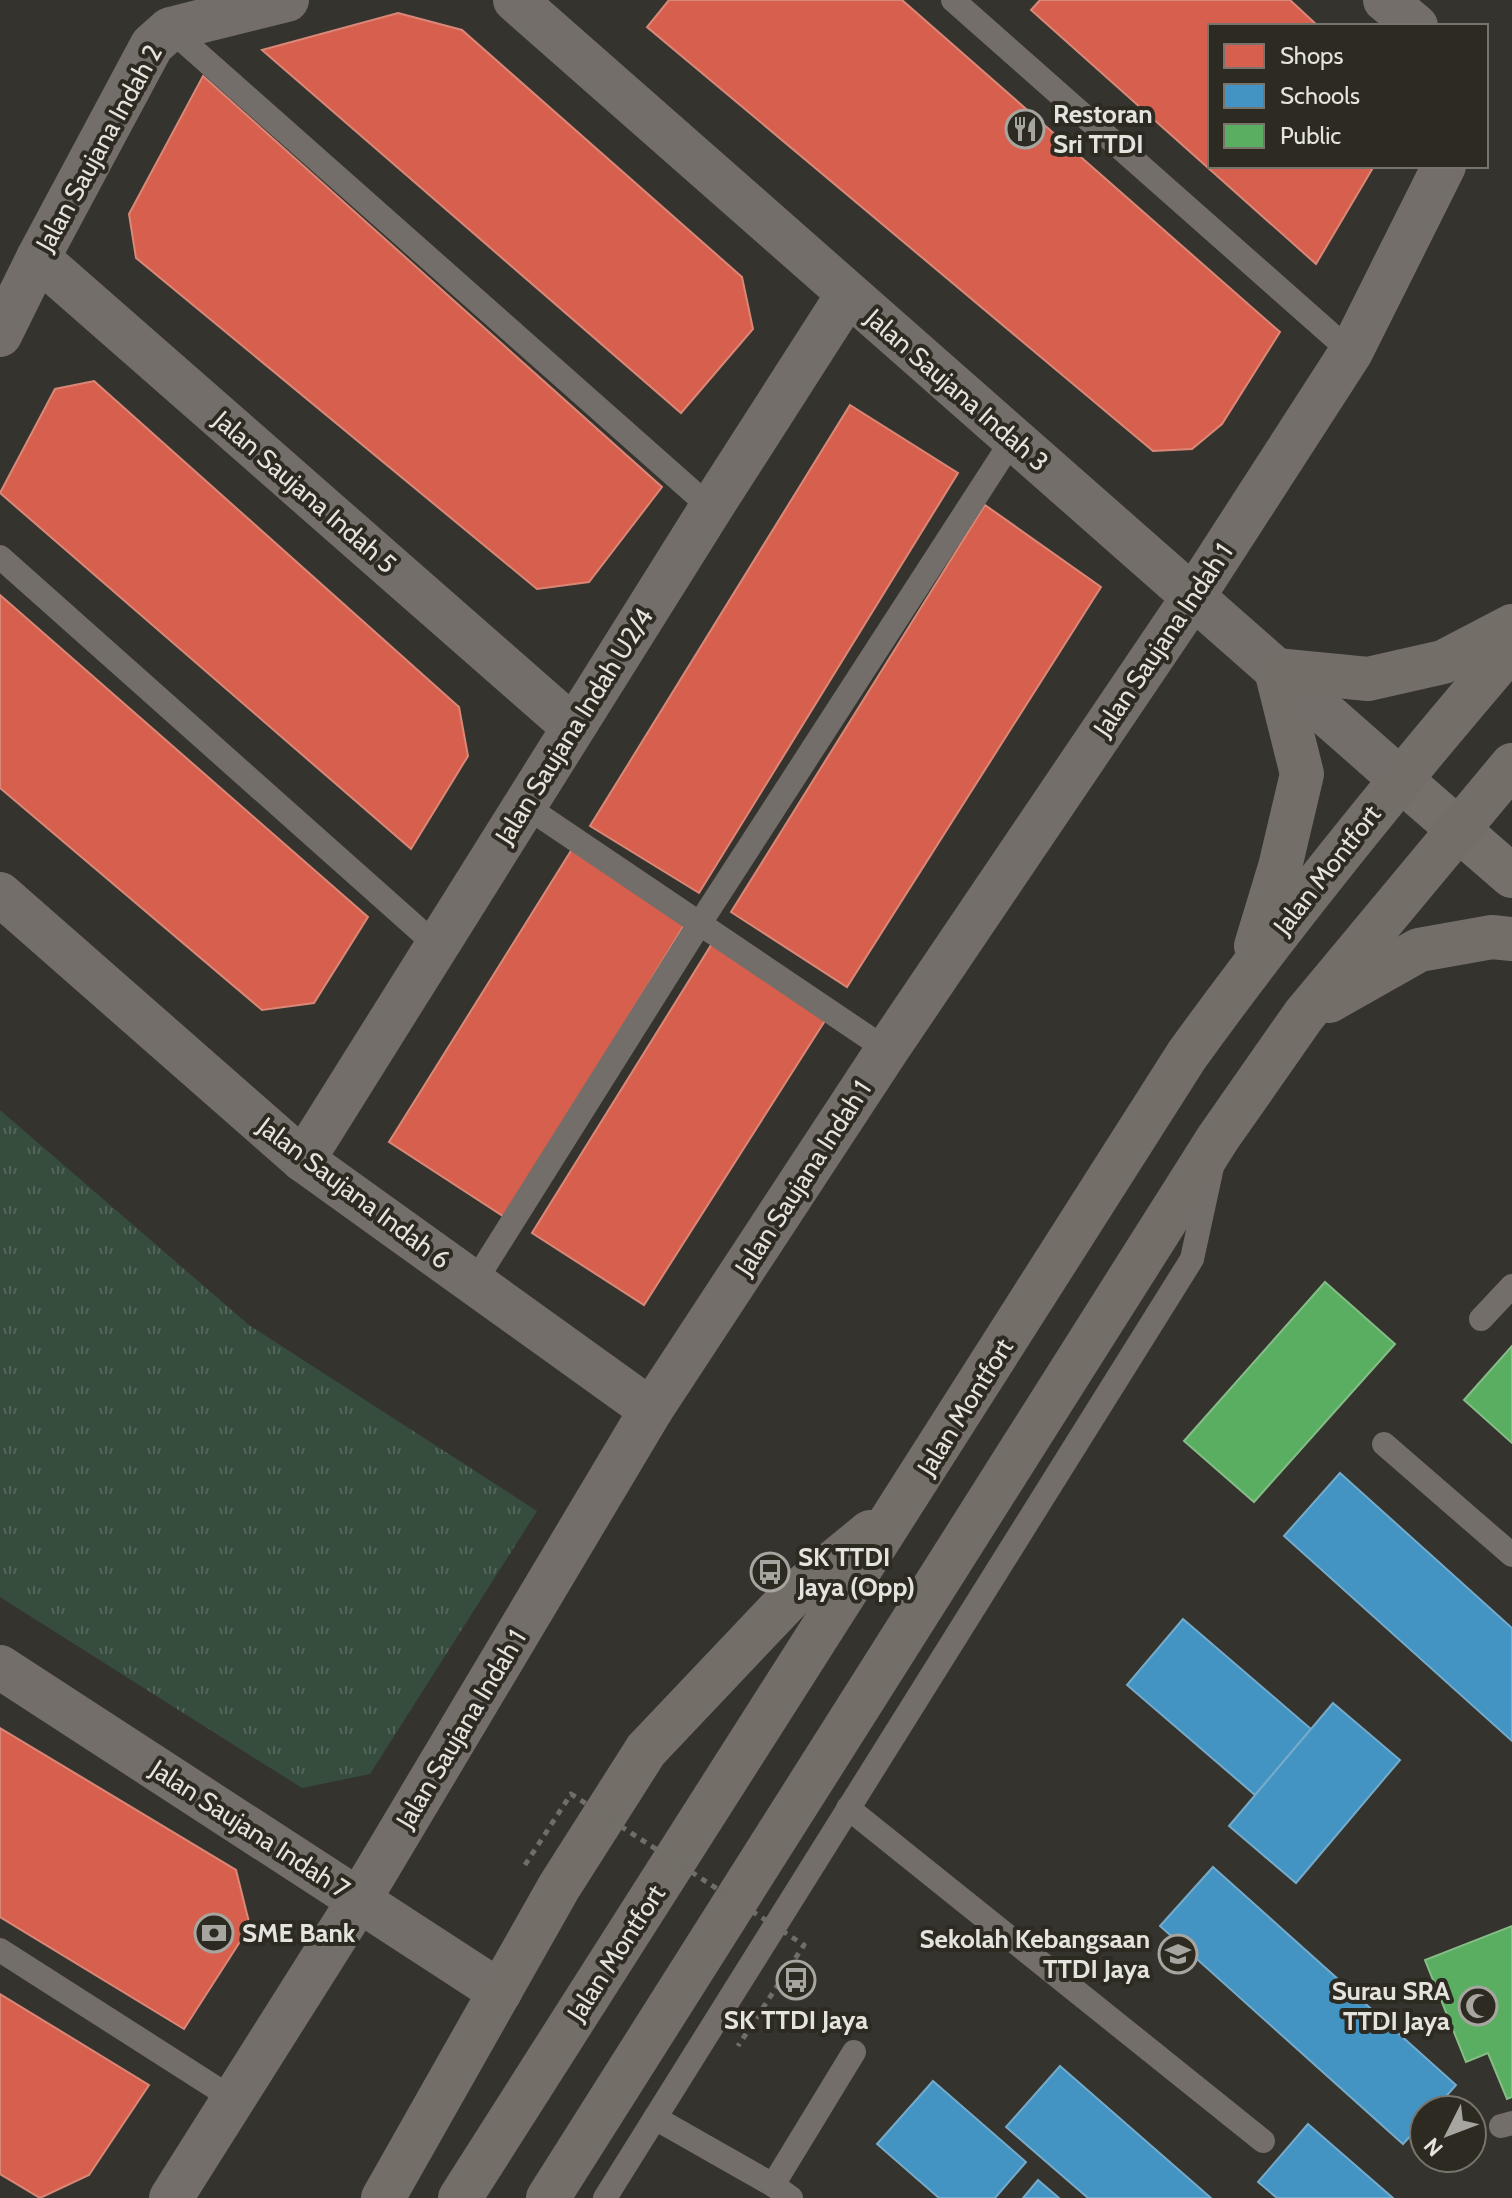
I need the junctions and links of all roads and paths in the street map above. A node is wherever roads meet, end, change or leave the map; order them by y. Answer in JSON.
{"nodes":[{"id":1,"x":287,"y":0,"type":"edge"},
{"id":2,"x":515,"y":0,"type":"edge"},
{"id":3,"x":953,"y":0,"type":"edge"},
{"id":4,"x":1385,"y":0,"type":"edge"},
{"id":5,"x":1414,"y":24,"type":"edge"},
{"id":6,"x":170,"y":29,"type":"junction"},
{"id":7,"x":1443,"y":168,"type":"edge"},
{"id":8,"x":38,"y":258,"type":"junction"},
{"id":9,"x":848,"y":294,"type":"junction"},
{"id":10,"x":0,"y":335,"type":"edge"},
{"id":11,"x":1351,"y":352,"type":"junction"},
{"id":12,"x":1013,"y":439,"type":"junction"},
{"id":13,"x":711,"y":508,"type":"junction"},
{"id":14,"x":0,"y":557,"type":"edge"},
{"id":15,"x":1193,"y":597,"type":"junction"},
{"id":16,"x":1512,"y":626,"type":"edge"},
{"id":17,"x":1512,"y":647,"type":"edge"},
{"id":18,"x":1276,"y":670,"type":"junction"},
{"id":19,"x":573,"y":727,"type":"junction"},
{"id":20,"x":1512,"y":765,"type":"edge"},
{"id":21,"x":1400,"y":779,"type":"junction"},
{"id":22,"x":524,"y":805,"type":"junction"},
{"id":23,"x":1459,"y":830,"type":"junction"},
{"id":24,"x":1512,"y":876,"type":"edge"},
{"id":25,"x":0,"y":894,"type":"edge"},
{"id":26,"x":700,"y":923,"type":"junction"},
{"id":27,"x":1512,"y":939,"type":"edge"},
{"id":28,"x":436,"y":945,"type":"junction"},
{"id":29,"x":1250,"y":967,"type":"junction"},
{"id":30,"x":1304,"y":1015,"type":"junction"},
{"id":31,"x":887,"y":1050,"type":"junction"},
{"id":32,"x":1218,"y":1138,"type":"junction"},
{"id":33,"x":303,"y":1160,"type":"junction"},
{"id":34,"x":474,"y":1283,"type":"junction"},
{"id":35,"x":1512,"y":1286,"type":"edge"},
{"id":36,"x":1481,"y":1319,"type":"dead end"},
{"id":37,"x":651,"y":1410,"type":"junction"},
{"id":38,"x":1384,"y":1444,"type":"dead end"},
{"id":39,"x":902,"y":1505,"type":"junction"},
{"id":40,"x":1512,"y":1555,"type":"edge"},
{"id":41,"x":0,"y":1667,"type":"edge"},
{"id":42,"x":848,"y":1808,"type":"junction"},
{"id":43,"x":525,"y":1865,"type":"dead end"},
{"id":44,"x":359,"y":1900,"type":"junction"},
{"id":45,"x":0,"y":1950,"type":"edge"},
{"id":46,"x":500,"y":1992,"type":"junction"},
{"id":47,"x":738,"y":2046,"type":"dead end"},
{"id":48,"x":854,"y":2052,"type":"dead end"},
{"id":49,"x":233,"y":2099,"type":"junction"},
{"id":50,"x":655,"y":2118,"type":"junction"},
{"id":51,"x":1263,"y":2141,"type":"dead end"},
{"id":52,"x":782,"y":2191,"type":"edge"},
{"id":53,"x":171,"y":2198,"type":"edge"},
{"id":54,"x":383,"y":2198,"type":"edge"},
{"id":55,"x":460,"y":2198,"type":"edge"},
{"id":56,"x":548,"y":2198,"type":"edge"},
{"id":57,"x":605,"y":2198,"type":"edge"}],
"edges":[{"from":1,"to":6,"type":"street","name":"Jalan Saujana Indah 2"},
{"from":2,"to":9,"type":"street","name":"Jalan Saujana Indah 3"},
{"from":3,"to":11,"type":"lane"},
{"from":4,"to":5,"type":"street"},
{"from":6,"to":8,"type":"street","name":"Jalan Saujana Indah 2"},
{"from":6,"to":13,"type":"lane"},
{"from":7,"to":11,"type":"street","name":"Jalan Saujana Indah 1"},
{"from":8,"to":10,"type":"street","name":"Jalan Saujana Indah 2"},
{"from":8,"to":19,"type":"street","name":"Jalan Saujana Indah 5"},
{"from":9,"to":12,"type":"street","name":"Jalan Saujana Indah 3"},
{"from":9,"to":13,"type":"street","name":"Jalan Saujana Indah U2/4"},
{"from":11,"to":15,"type":"street","name":"Jalan Saujana Indah 1"},
{"from":12,"to":15,"type":"street","name":"Jalan Saujana Indah 3"},
{"from":12,"to":26,"type":"lane"},
{"from":13,"to":19,"type":"street","name":"Jalan Saujana Indah U2/4"},
{"from":14,"to":28,"type":"lane"},
{"from":15,"to":18,"type":"street","name":"Jalan Saujana Indah 3"},
{"from":15,"to":31,"type":"street","name":"Jalan Saujana Indah 1"},
{"from":16,"to":18,"type":"main road"},
{"from":17,"to":21,"type":"main road","name":"Jalan Montfort"},
{"from":18,"to":21,"type":"street","name":"Jalan Saujana Indah 3"},
{"from":18,"to":29,"type":"main road"},
{"from":19,"to":22,"type":"street","name":"Jalan Saujana Indah U2/4"},
{"from":20,"to":23,"type":"main road"},
{"from":21,"to":23,"type":"street"},
{"from":21,"to":29,"type":"main road","name":"Jalan Montfort"},
{"from":22,"to":26,"type":"lane"},
{"from":22,"to":28,"type":"street","name":"Jalan Saujana Indah U2/4"},
{"from":23,"to":24,"type":"street"},
{"from":23,"to":30,"type":"main road"},
{"from":25,"to":33,"type":"street","name":"Jalan Saujana Indah 6"},
{"from":26,"to":31,"type":"lane"},
{"from":26,"to":34,"type":"lane"},
{"from":27,"to":30,"type":"main road"},
{"from":28,"to":33,"type":"street","name":"Jalan Saujana Indah U2/4"},
{"from":29,"to":39,"type":"main road","name":"Jalan Montfort"},
{"from":30,"to":32,"type":"main road"},
{"from":31,"to":37,"type":"street","name":"Jalan Saujana Indah 1"},
{"from":32,"to":42,"type":"lane"},
{"from":32,"to":56,"type":"main road"},
{"from":33,"to":34,"type":"street","name":"Jalan Saujana Indah 6"},
{"from":34,"to":37,"type":"street","name":"Jalan Saujana Indah 6"},
{"from":35,"to":36,"type":"lane"},
{"from":37,"to":44,"type":"street","name":"Jalan Saujana Indah 1"},
{"from":38,"to":40,"type":"lane"},
{"from":39,"to":46,"type":"main road"},
{"from":39,"to":55,"type":"main road","name":"Jalan Montfort"},
{"from":41,"to":44,"type":"street","name":"Jalan Saujana Indah 7"},
{"from":42,"to":50,"type":"lane"},
{"from":42,"to":51,"type":"lane"},
{"from":43,"to":47,"type":"path","bridge":true},
{"from":44,"to":46,"type":"street","name":"Jalan Saujana Indah 7"},
{"from":44,"to":49,"type":"street","name":"Jalan Saujana Indah 1"},
{"from":45,"to":49,"type":"lane"},
{"from":46,"to":54,"type":"main road"},
{"from":48,"to":52,"type":"lane"},
{"from":49,"to":53,"type":"street","name":"Jalan Saujana Indah 1"},
{"from":50,"to":52,"type":"lane"},
{"from":50,"to":57,"type":"lane"}]}
